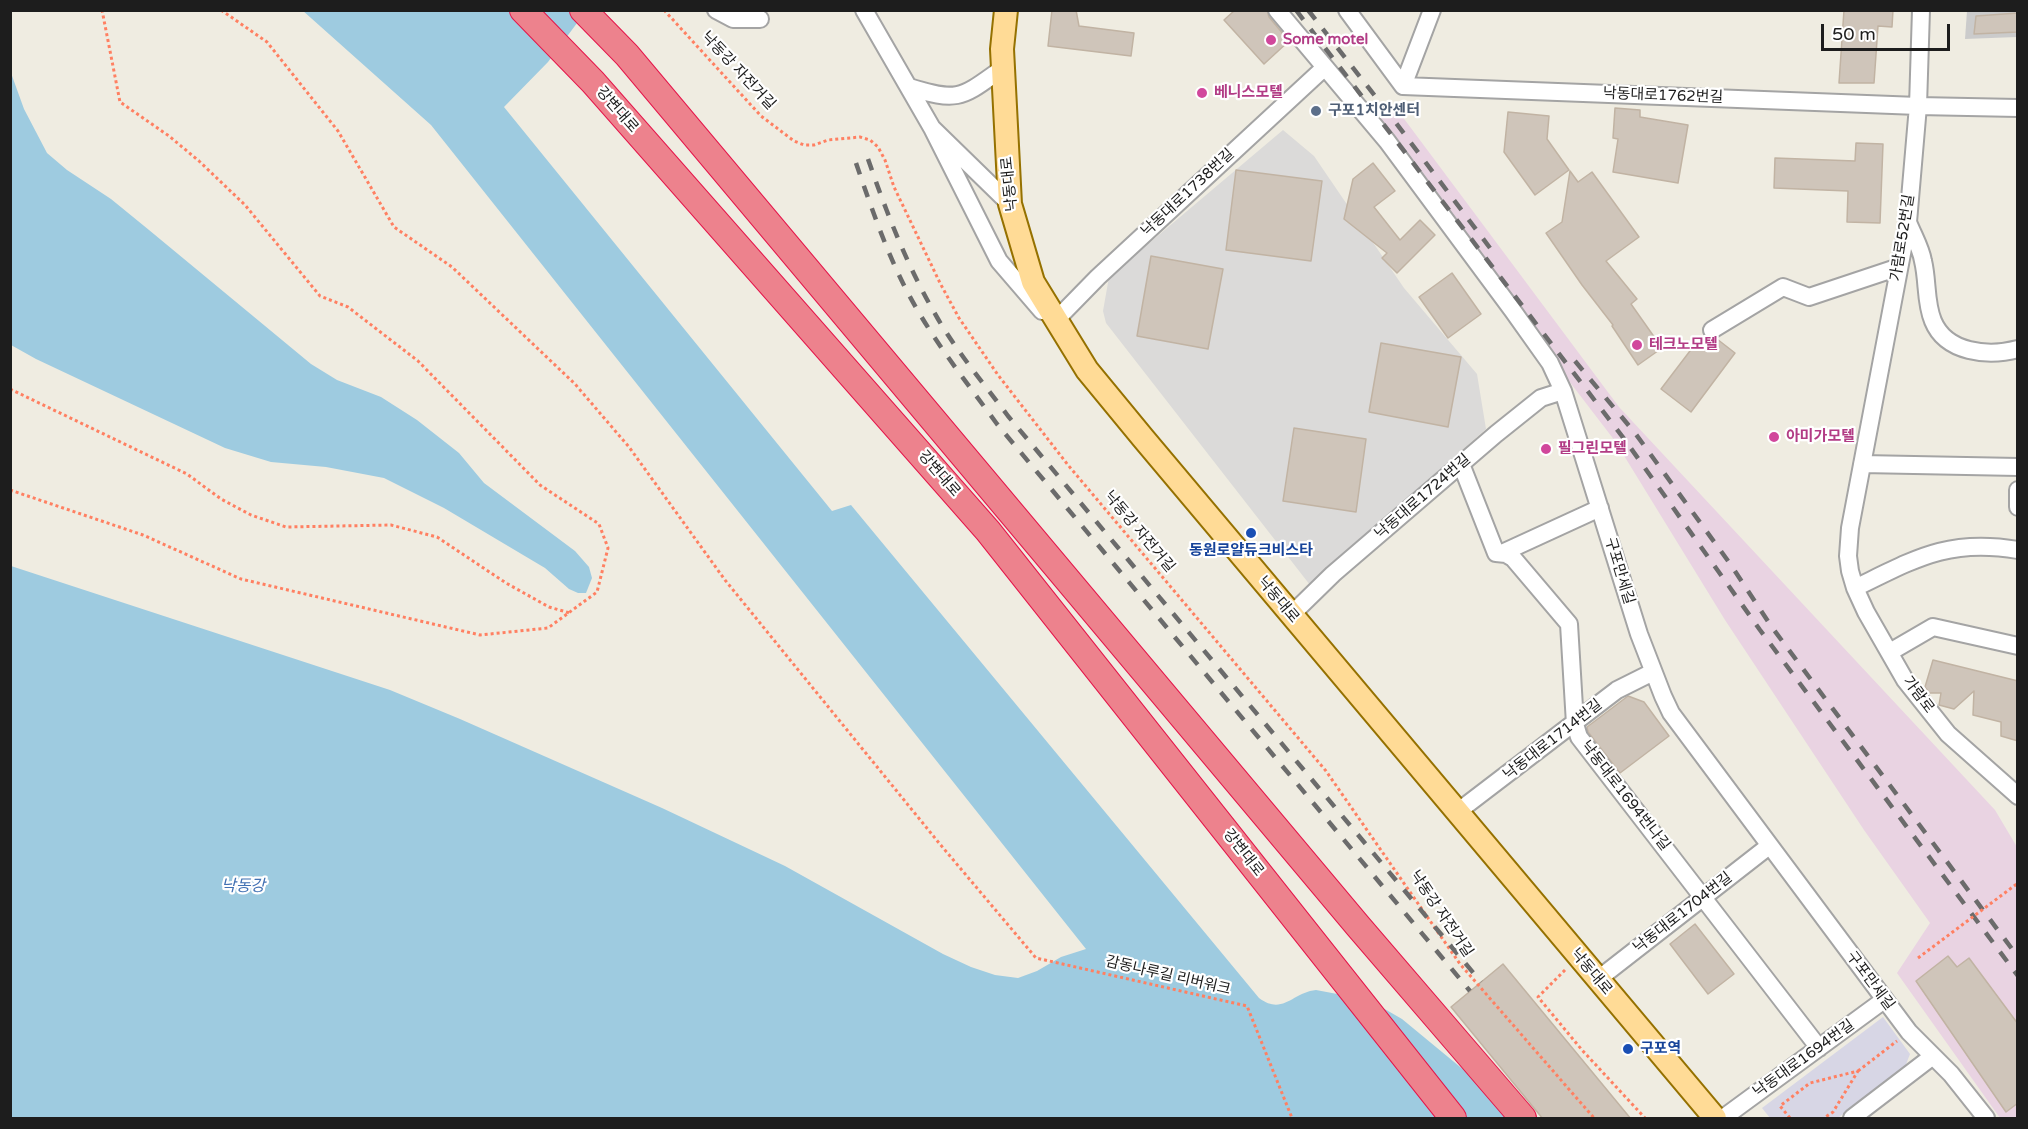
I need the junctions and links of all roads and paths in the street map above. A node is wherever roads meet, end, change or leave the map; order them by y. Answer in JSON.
{"nodes":[{"id":1,"x":102,"y":10,"type":"edge"},
{"id":2,"x":221,"y":10,"type":"edge"},
{"id":3,"x":523,"y":10,"type":"edge"},
{"id":4,"x":583,"y":10,"type":"edge"},
{"id":5,"x":664,"y":10,"type":"edge"},
{"id":6,"x":716,"y":10,"type":"edge"},
{"id":7,"x":864,"y":10,"type":"edge"},
{"id":8,"x":1006,"y":10,"type":"edge"},
{"id":9,"x":1277,"y":10,"type":"edge"},
{"id":10,"x":1347,"y":10,"type":"edge"},
{"id":11,"x":1432,"y":10,"type":"edge"},
{"id":12,"x":1921,"y":10,"type":"edge"},
{"id":13,"x":760,"y":19,"type":"dead end"},
{"id":14,"x":1003,"y":68,"type":"junction"},
{"id":15,"x":1324,"y":68,"type":"junction"},
{"id":16,"x":1403,"y":86,"type":"junction"},
{"id":17,"x":909,"y":87,"type":"junction"},
{"id":18,"x":1918,"y":106,"type":"junction"},
{"id":19,"x":2018,"y":108,"type":"edge"},
{"id":20,"x":932,"y":128,"type":"junction"},
{"id":21,"x":1010,"y":204,"type":"junction"},
{"id":22,"x":1908,"y":222,"type":"junction"},
{"id":23,"x":1899,"y":267,"type":"junction"},
{"id":24,"x":1055,"y":321,"type":"junction"},
{"id":25,"x":1712,"y":330,"type":"dead end"},
{"id":26,"x":1070,"y":344,"type":"junction"},
{"id":27,"x":2018,"y":350,"type":"edge"},
{"id":28,"x":10,"y":389,"type":"edge"},
{"id":29,"x":1563,"y":391,"type":"junction"},
{"id":30,"x":1461,"y":464,"type":"junction"},
{"id":31,"x":1862,"y":464,"type":"junction"},
{"id":32,"x":2018,"y":467,"type":"edge"},
{"id":33,"x":10,"y":490,"type":"edge"},
{"id":34,"x":2018,"y":490,"type":"edge"},
{"id":35,"x":2018,"y":507,"type":"edge"},
{"id":36,"x":1600,"y":508,"type":"junction"},
{"id":37,"x":2018,"y":550,"type":"edge"},
{"id":38,"x":1502,"y":553,"type":"junction"},
{"id":39,"x":1850,"y":571,"type":"joint"},
{"id":40,"x":1856,"y":588,"type":"junction"},
{"id":41,"x":570,"y":613,"type":"junction"},
{"id":42,"x":1291,"y":615,"type":"junction"},
{"id":43,"x":2018,"y":646,"type":"edge"},
{"id":44,"x":1890,"y":652,"type":"junction"},
{"id":45,"x":1653,"y":672,"type":"junction"},
{"id":46,"x":1575,"y":724,"type":"junction"},
{"id":47,"x":2018,"y":796,"type":"edge"},
{"id":48,"x":1456,"y":813,"type":"junction"},
{"id":49,"x":1769,"y":846,"type":"junction"},
{"id":50,"x":2018,"y":883,"type":"edge"},
{"id":51,"x":1703,"y":897,"type":"junction"},
{"id":52,"x":1578,"y":957,"type":"junction"},
{"id":53,"x":1918,"y":958,"type":"dead end"},
{"id":54,"x":1597,"y":980,"type":"junction"},
{"id":55,"x":1884,"y":1000,"type":"junction"},
{"id":56,"x":1908,"y":1032,"type":"junction"},
{"id":57,"x":1820,"y":1048,"type":"junction"},
{"id":58,"x":1933,"y":1056,"type":"junction"},
{"id":59,"x":1858,"y":1071,"type":"junction"},
{"id":60,"x":1640,"y":1113,"type":"junction"},
{"id":61,"x":1862,"y":1115,"type":"edge"},
{"id":62,"x":1292,"y":1119,"type":"edge"},
{"id":63,"x":1453,"y":1119,"type":"edge"},
{"id":64,"x":1523,"y":1119,"type":"edge"},
{"id":65,"x":1594,"y":1119,"type":"edge"},
{"id":66,"x":1634,"y":1119,"type":"edge"},
{"id":67,"x":1645,"y":1119,"type":"edge"},
{"id":68,"x":1715,"y":1119,"type":"edge"},
{"id":69,"x":1723,"y":1119,"type":"edge"},
{"id":70,"x":1790,"y":1119,"type":"edge"},
{"id":71,"x":1824,"y":1119,"type":"edge"},
{"id":72,"x":1986,"y":1119,"type":"edge"}],
"edges":[{"from":1,"to":41,"type":"path"},
{"from":2,"to":62,"type":"path","name":"감동나루길 리버워크"},
{"from":3,"to":63,"type":"highway","name":"강변대로"},
{"from":4,"to":64,"type":"highway","name":"강변대로"},
{"from":5,"to":65,"type":"path","name":"낙동강 자전거길"},
{"from":6,"to":13,"type":"street"},
{"from":7,"to":17,"type":"street"},
{"from":8,"to":14,"type":"main road","name":"낙동대로"},
{"from":9,"to":15,"type":"street","name":"구포만세길"},
{"from":10,"to":16,"type":"street"},
{"from":11,"to":16,"type":"street"},
{"from":12,"to":18,"type":"street","name":"가람로52번길"},
{"from":14,"to":17,"type":"street"},
{"from":14,"to":21,"type":"main road","name":"낙동대로"},
{"from":15,"to":24,"type":"street","name":"낙동대로1738번길"},
{"from":15,"to":29,"type":"street","name":"구포만세길"},
{"from":16,"to":18,"type":"street","name":"낙동대로1762번길"},
{"from":17,"to":20,"type":"street"},
{"from":18,"to":19,"type":"street","name":"낙동대로1762번길"},
{"from":18,"to":22,"type":"street","name":"가람로52번길"},
{"from":20,"to":21,"type":"street"},
{"from":20,"to":26,"type":"street"},
{"from":21,"to":24,"type":"main road","name":"낙동대로"},
{"from":22,"to":23,"type":"street","name":"가람로52번길"},
{"from":22,"to":27,"type":"street"},
{"from":23,"to":25,"type":"street"},
{"from":23,"to":31,"type":"street","name":"가람로52번길"},
{"from":24,"to":26,"type":"main road","name":"낙동대로"},
{"from":26,"to":42,"type":"main road","name":"낙동대로"},
{"from":28,"to":41,"type":"path"},
{"from":29,"to":30,"type":"street","name":"낙동대로1724번길"},
{"from":29,"to":36,"type":"street","name":"구포만세길"},
{"from":30,"to":38,"type":"street","name":"낙동대로1694번나길"},
{"from":30,"to":42,"type":"street","name":"낙동대로1724번길"},
{"from":31,"to":32,"type":"street"},
{"from":31,"to":39,"type":"street","name":"가람로52번길"},
{"from":33,"to":41,"type":"path"},
{"from":34,"to":35,"type":"street"},
{"from":36,"to":38,"type":"street"},
{"from":36,"to":45,"type":"street","name":"구포만세길"},
{"from":37,"to":40,"type":"street"},
{"from":38,"to":46,"type":"street","name":"낙동대로1694번나길"},
{"from":39,"to":40,"type":"street","name":"가람로"},
{"from":40,"to":44,"type":"street","name":"가람로"},
{"from":42,"to":48,"type":"main road","name":"낙동대로"},
{"from":43,"to":44,"type":"street"},
{"from":44,"to":47,"type":"street","name":"가람로"},
{"from":45,"to":46,"type":"street","name":"낙동대로1714번길"},
{"from":45,"to":49,"type":"street","name":"구포만세길"},
{"from":46,"to":48,"type":"street","name":"낙동대로1714번길"},
{"from":46,"to":51,"type":"street","name":"낙동대로1694번나길"},
{"from":48,"to":52,"type":"main road","name":"낙동대로"},
{"from":49,"to":51,"type":"street","name":"낙동대로1704번길"},
{"from":49,"to":55,"type":"street","name":"구포만세길"},
{"from":50,"to":53,"type":"path","bridge":true},
{"from":51,"to":54,"type":"street","name":"낙동대로1704번길"},
{"from":51,"to":57,"type":"street","name":"낙동대로1694번나길"},
{"from":52,"to":54,"type":"main road","name":"낙동대로"},
{"from":52,"to":60,"type":"path"},
{"from":54,"to":68,"type":"main road","name":"낙동대로"},
{"from":55,"to":56,"type":"street","name":"구포만세길"},
{"from":55,"to":57,"type":"street","name":"낙동대로1694번길"},
{"from":56,"to":58,"type":"street","name":"구포만세길"},
{"from":56,"to":59,"type":"path"},
{"from":57,"to":69,"type":"street","name":"낙동대로1694번길"},
{"from":58,"to":61,"type":"street"},
{"from":58,"to":72,"type":"street","name":"구포만세길"},
{"from":59,"to":70,"type":"path"},
{"from":59,"to":71,"type":"path"},
{"from":60,"to":66,"type":"path"},
{"from":60,"to":67,"type":"path"}]}
